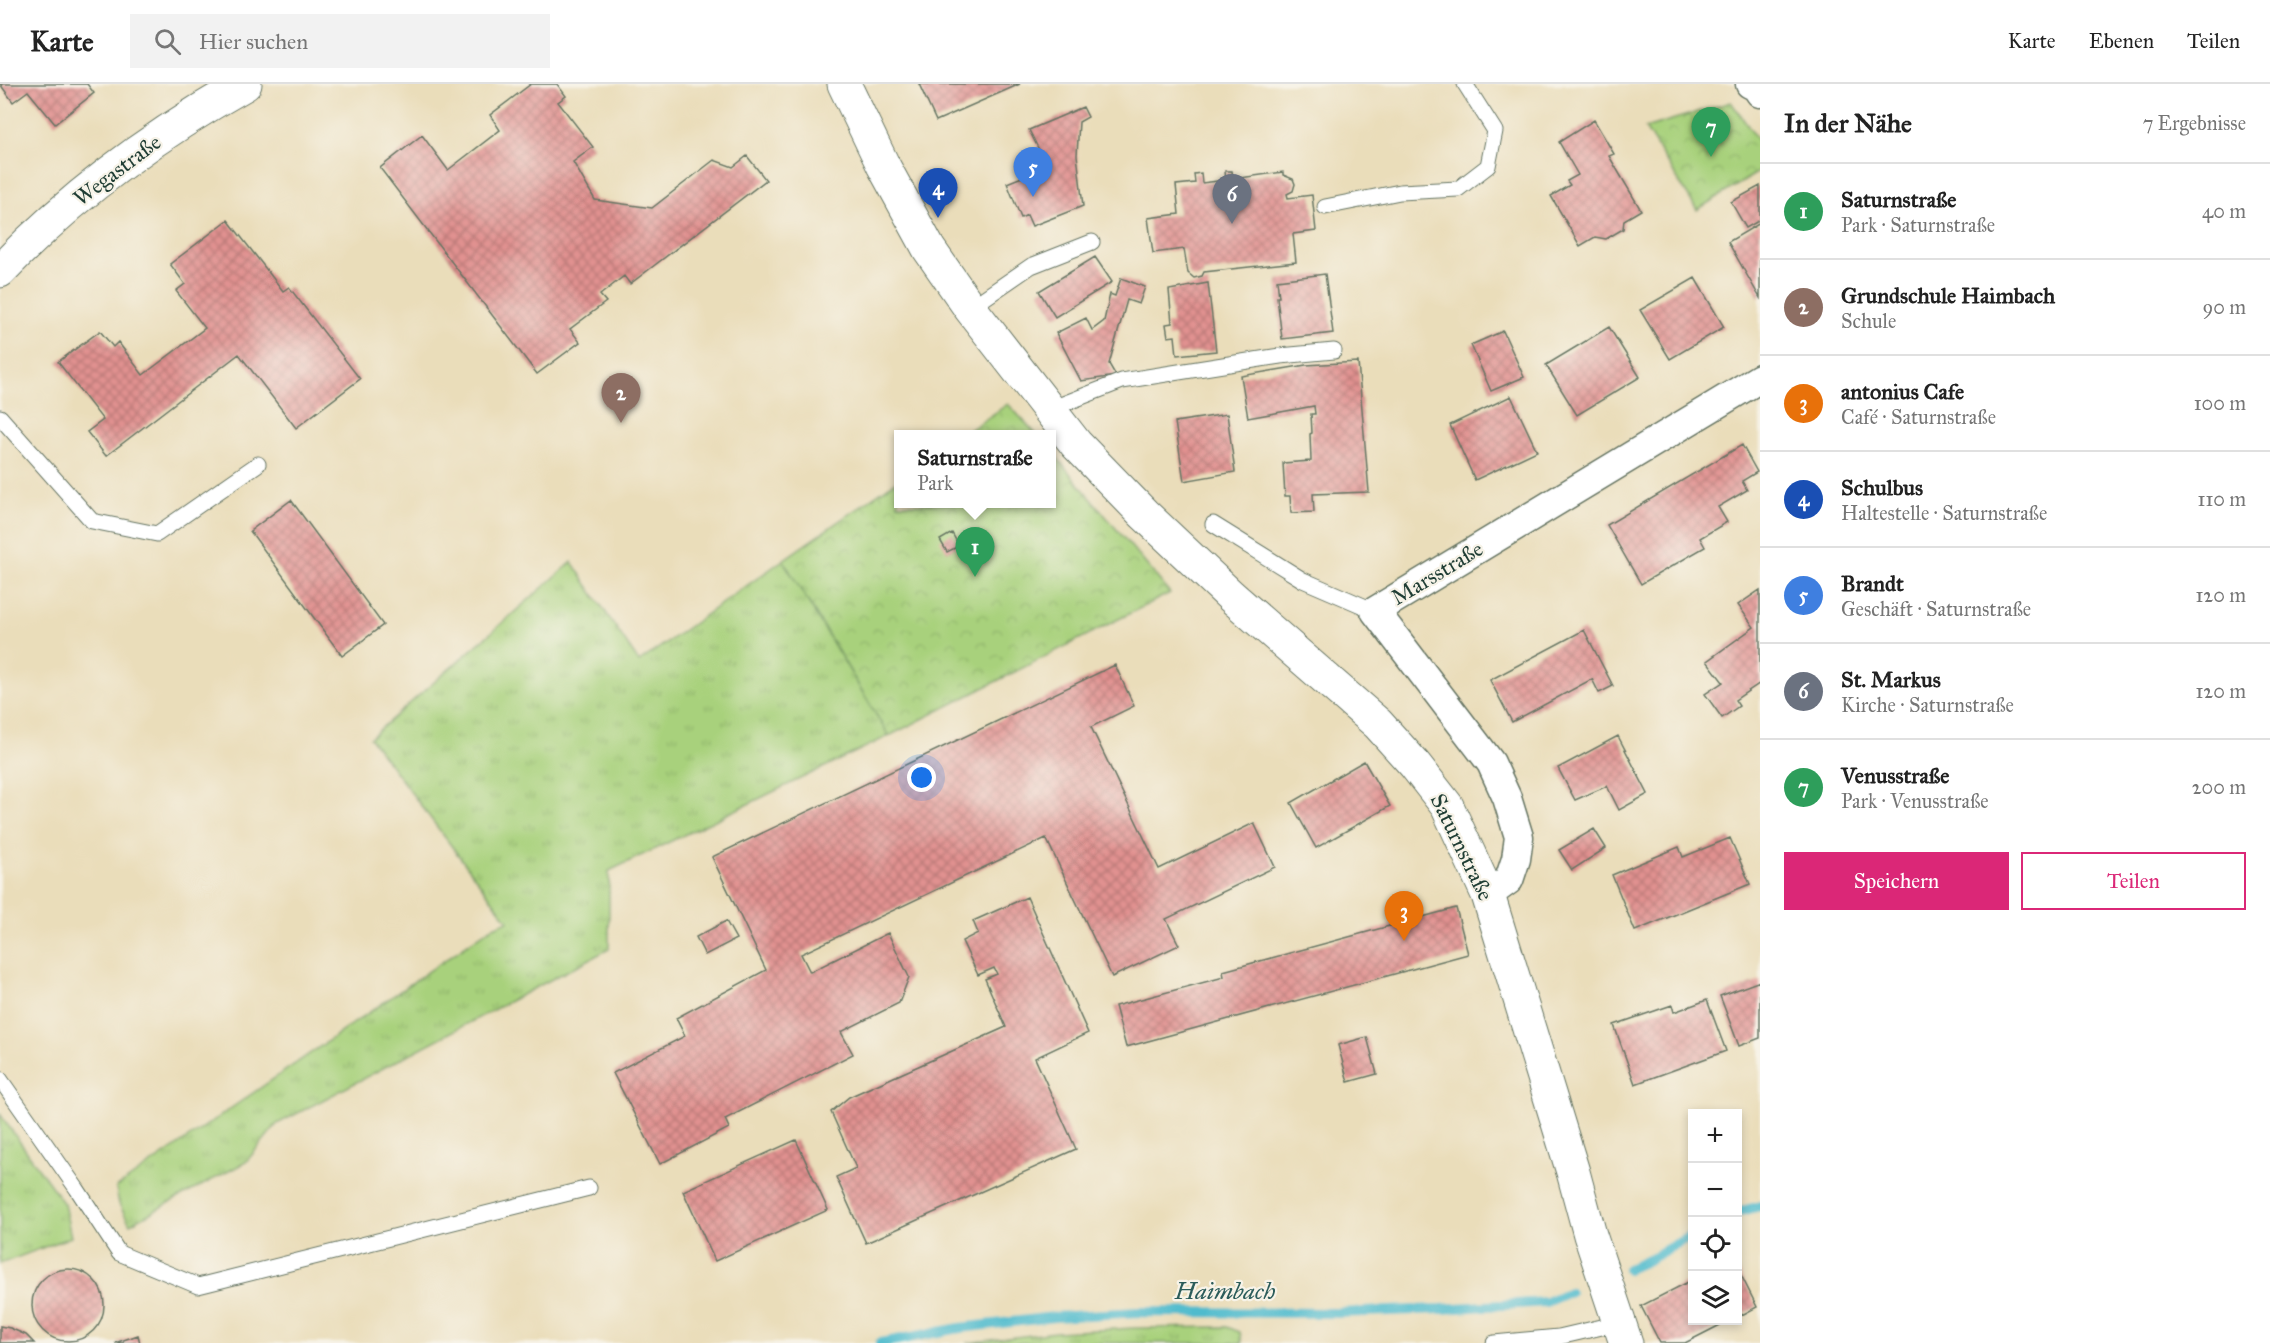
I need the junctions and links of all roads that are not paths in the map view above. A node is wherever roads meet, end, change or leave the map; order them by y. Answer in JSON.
{"nodes":[{"id":1,"x":245,"y":84,"type":"edge"},
{"id":2,"x":844,"y":84,"type":"edge"},
{"id":3,"x":1465,"y":84,"type":"edge"},
{"id":4,"x":1750,"y":84,"type":"edge"},
{"id":5,"x":1760,"y":93,"type":"edge"},
{"id":6,"x":1325,"y":207,"type":"dead end"},
{"id":7,"x":1092,"y":242,"type":"dead end"},
{"id":8,"x":0,"y":271,"type":"edge"},
{"id":9,"x":970,"y":308,"type":"junction"},
{"id":10,"x":1334,"y":351,"type":"dead end"},
{"id":11,"x":1760,"y":378,"type":"edge"},
{"id":12,"x":1048,"y":410,"type":"junction"},
{"id":13,"x":0,"y":417,"type":"edge"},
{"id":14,"x":258,"y":464,"type":"dead end"},
{"id":15,"x":1213,"y":524,"type":"dead end"},
{"id":16,"x":1375,"y":610,"type":"junction"},
{"id":17,"x":1488,"y":895,"type":"junction"},
{"id":18,"x":0,"y":1079,"type":"edge"},
{"id":19,"x":589,"y":1188,"type":"dead end"},
{"id":20,"x":1622,"y":1333,"type":"edge"},
{"id":21,"x":1494,"y":1343,"type":"edge"}],
"edges":[{"from":1,"to":8,"type":"street","name":"Wegastraße"},
{"from":2,"to":9,"type":"street","name":"Saturnstraße"},
{"from":3,"to":6,"type":"lane"},
{"from":4,"to":5,"type":"street"},
{"from":7,"to":9,"type":"lane"},
{"from":9,"to":12,"type":"street","name":"Saturnstraße"},
{"from":10,"to":12,"type":"lane"},
{"from":11,"to":16,"type":"street","name":"Marsstraße"},
{"from":12,"to":17,"type":"street","name":"Saturnstraße"},
{"from":13,"to":14,"type":"lane"},
{"from":15,"to":16,"type":"lane"},
{"from":16,"to":17,"type":"street","name":"Marsstraße"},
{"from":17,"to":20,"type":"street","name":"Saturnstraße"},
{"from":18,"to":19,"type":"lane"},
{"from":20,"to":21,"type":"lane"}]}
